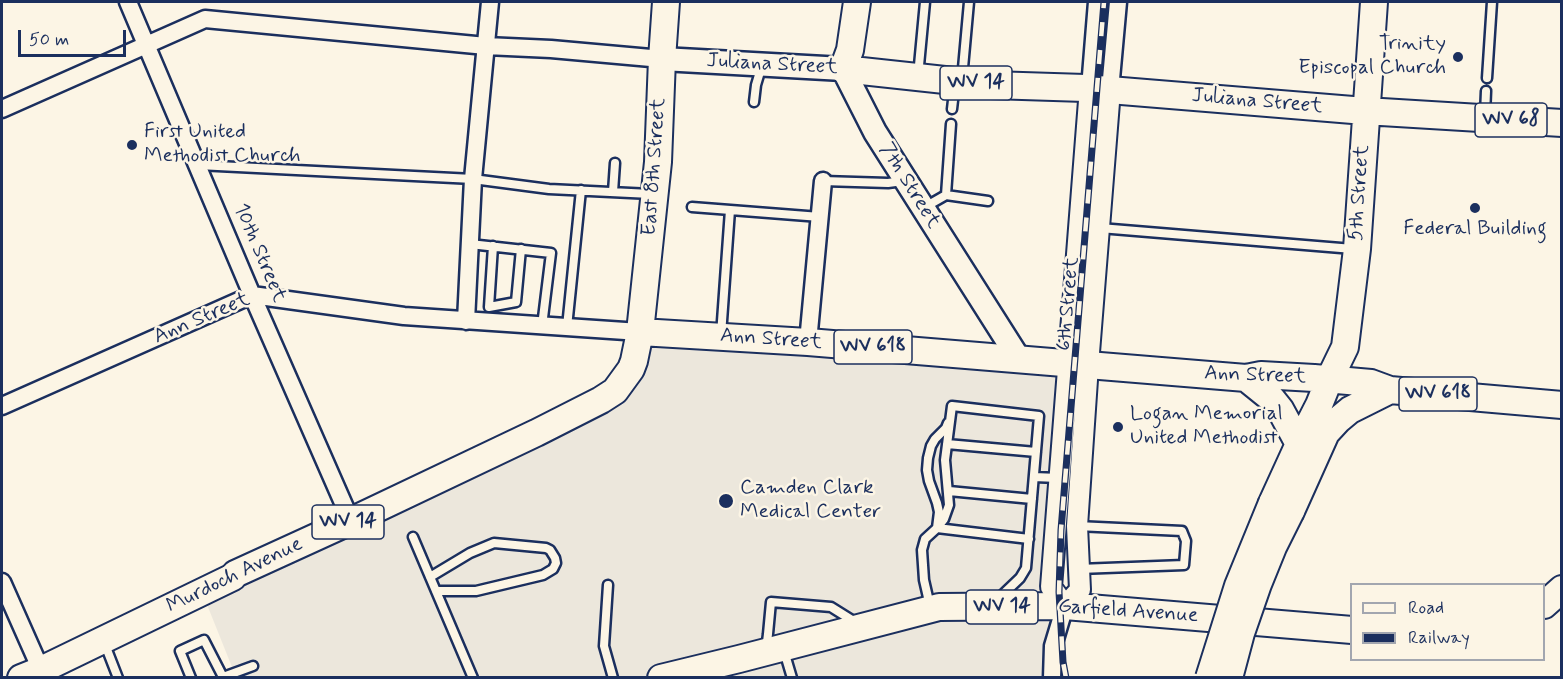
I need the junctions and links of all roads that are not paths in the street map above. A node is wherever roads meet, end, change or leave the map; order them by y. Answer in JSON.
{"nodes":[{"id":1,"x":128,"y":2,"type":"edge"},
{"id":2,"x":490,"y":2,"type":"edge"},
{"id":3,"x":666,"y":2,"type":"edge"},
{"id":4,"x":857,"y":2,"type":"edge"},
{"id":5,"x":925,"y":2,"type":"edge"},
{"id":6,"x":969,"y":2,"type":"edge"},
{"id":7,"x":1097,"y":2,"type":"edge"},
{"id":8,"x":1118,"y":2,"type":"edge"},
{"id":9,"x":1374,"y":2,"type":"edge"},
{"id":10,"x":1492,"y":2,"type":"edge"},
{"id":11,"x":147,"y":45,"type":"junction"},
{"id":12,"x":486,"y":46,"type":"junction"},
{"id":13,"x":662,"y":58,"type":"junction"},
{"id":14,"x":762,"y":64,"type":"junction"},
{"id":15,"x":843,"y":69,"type":"junction"},
{"id":16,"x":918,"y":77,"type":"junction"},
{"id":17,"x":1487,"y":78,"type":"dead end"},
{"id":18,"x":958,"y":82,"type":"junction"},
{"id":19,"x":1100,"y":89,"type":"junction"},
{"id":20,"x":1486,"y":91,"type":"dead end"},
{"id":21,"x":754,"y":102,"type":"dead end"},
{"id":22,"x":2,"y":109,"type":"edge"},
{"id":23,"x":952,"y":109,"type":"dead end"},
{"id":24,"x":1365,"y":111,"type":"junction"},
{"id":25,"x":1484,"y":118,"type":"junction"},
{"id":26,"x":1562,"y":123,"type":"edge"},
{"id":27,"x":951,"y":124,"type":"dead end"},
{"id":28,"x":615,"y":163,"type":"dead end"},
{"id":29,"x":198,"y":165,"type":"junction"},
{"id":30,"x":473,"y":178,"type":"junction"},
{"id":31,"x":823,"y":181,"type":"joint"},
{"id":32,"x":906,"y":181,"type":"junction"},
{"id":33,"x":580,"y":190,"type":"junction"},
{"id":34,"x":613,"y":192,"type":"junction"},
{"id":35,"x":655,"y":194,"type":"junction"},
{"id":36,"x":946,"y":195,"type":"junction"},
{"id":37,"x":988,"y":201,"type":"dead end"},
{"id":38,"x":692,"y":207,"type":"dead end"},
{"id":39,"x":923,"y":208,"type":"junction"},
{"id":40,"x":730,"y":210,"type":"junction"},
{"id":41,"x":820,"y":217,"type":"junction"},
{"id":42,"x":1079,"y":227,"type":"junction"},
{"id":43,"x":1099,"y":228,"type":"junction"},
{"id":44,"x":470,"y":244,"type":"junction"},
{"id":45,"x":493,"y":246,"type":"junction"},
{"id":46,"x":521,"y":249,"type":"junction"},
{"id":47,"x":1357,"y":249,"type":"junction"},
{"id":48,"x":252,"y":295,"type":"junction"},
{"id":49,"x":643,"y":301,"type":"junction"},
{"id":50,"x":466,"y":321,"type":"junction"},
{"id":51,"x":542,"y":326,"type":"junction"},
{"id":52,"x":567,"y":327,"type":"junction"},
{"id":53,"x":640,"y":332,"type":"junction"},
{"id":54,"x":678,"y":334,"type":"junction"},
{"id":55,"x":721,"y":336,"type":"junction"},
{"id":56,"x":808,"y":342,"type":"junction"},
{"id":57,"x":1345,"y":347,"type":"junction"},
{"id":58,"x":1018,"y":358,"type":"junction"},
{"id":59,"x":1078,"y":364,"type":"junction"},
{"id":60,"x":1246,"y":378,"type":"junction"},
{"id":61,"x":1329,"y":380,"type":"junction"},
{"id":62,"x":1359,"y":382,"type":"junction"},
{"id":63,"x":1390,"y":390,"type":"junction"},
{"id":64,"x":1562,"y":405,"type":"edge"},
{"id":65,"x":2,"y":406,"type":"edge"},
{"id":66,"x":950,"y":419,"type":"junction"},
{"id":67,"x":947,"y":444,"type":"junction"},
{"id":68,"x":1299,"y":444,"type":"junction"},
{"id":69,"x":1036,"y":452,"type":"junction"},
{"id":70,"x":1034,"y":477,"type":"junction"},
{"id":71,"x":1059,"y":478,"type":"junction"},
{"id":72,"x":949,"y":491,"type":"junction"},
{"id":73,"x":1032,"y":499,"type":"junction"},
{"id":74,"x":1282,"y":507,"type":"junction"},
{"id":75,"x":351,"y":521,"type":"junction"},
{"id":76,"x":1077,"y":526,"type":"junction"},
{"id":77,"x":937,"y":528,"type":"junction"},
{"id":78,"x":413,"y":537,"type":"dead end"},
{"id":79,"x":1029,"y":539,"type":"junction"},
{"id":80,"x":1079,"y":569,"type":"junction"},
{"id":81,"x":430,"y":577,"type":"junction"},
{"id":82,"x":2,"y":582,"type":"edge"},
{"id":83,"x":608,"y":585,"type":"dead end"},
{"id":84,"x":1562,"y":589,"type":"edge"},
{"id":85,"x":436,"y":591,"type":"junction"},
{"id":86,"x":1545,"y":604,"type":"edge"},
{"id":87,"x":1065,"y":606,"type":"junction"},
{"id":88,"x":990,"y":607,"type":"junction"},
{"id":89,"x":930,"y":609,"type":"junction"},
{"id":90,"x":867,"y":626,"type":"junction"},
{"id":91,"x":1350,"y":630,"type":"edge"},
{"id":92,"x":104,"y":639,"type":"junction"},
{"id":93,"x":783,"y":648,"type":"junction"},
{"id":94,"x":758,"y":654,"type":"junction"},
{"id":95,"x":253,"y":666,"type":"dead end"},
{"id":96,"x":35,"y":675,"type":"edge"},
{"id":97,"x":118,"y":678,"type":"edge"},
{"id":98,"x":191,"y":678,"type":"edge"},
{"id":99,"x":473,"y":678,"type":"edge"},
{"id":100,"x":613,"y":678,"type":"edge"},
{"id":101,"x":661,"y":678,"type":"edge"},
{"id":102,"x":792,"y":678,"type":"edge"},
{"id":103,"x":1052,"y":678,"type":"edge"},
{"id":104,"x":1209,"y":678,"type":"edge"},
{"id":105,"x":1229,"y":678,"type":"edge"}],
"edges":[{"from":1,"to":11,"type":"street","name":"10th Street"},
{"from":2,"to":12,"type":"street"},
{"from":3,"to":13,"type":"main road","name":"East 8th Street"},
{"from":4,"to":15,"type":"main road"},
{"from":5,"to":16,"type":"lane"},
{"from":6,"to":18,"type":"lane"},
{"from":7,"to":19,"type":"street","name":"6th Street"},
{"from":8,"to":19,"type":"street","name":"6th Street"},
{"from":9,"to":24,"type":"main road","name":"5th Street"},
{"from":10,"to":17,"type":"lane"},
{"from":11,"to":12,"type":"street","name":"Juliana Street"},
{"from":11,"to":22,"type":"street","name":"Juliana Street"},
{"from":11,"to":29,"type":"street","name":"10th Street"},
{"from":12,"to":13,"type":"street","name":"Juliana Street"},
{"from":12,"to":30,"type":"street"},
{"from":13,"to":14,"type":"main road","name":"Juliana Street","number":"WV 14"},
{"from":13,"to":35,"type":"main road","name":"East 8th Street","number":"WV 14"},
{"from":14,"to":15,"type":"main road","name":"Juliana Street","number":"WV 14"},
{"from":14,"to":21,"type":"lane"},
{"from":15,"to":16,"type":"main road","name":"Juliana Street","number":"WV 14"},
{"from":15,"to":32,"type":"main road","name":"7th Street"},
{"from":16,"to":18,"type":"main road","name":"Juliana Street","number":"WV 14"},
{"from":18,"to":19,"type":"main road","name":"Juliana Street","number":"WV 14"},
{"from":18,"to":23,"type":"lane"},
{"from":19,"to":24,"type":"main road","name":"Juliana Street","number":"WV 14"},
{"from":19,"to":42,"type":"street","name":"6th Street"},
{"from":19,"to":43,"type":"street","name":"6th Street"},
{"from":20,"to":25,"type":"lane"},
{"from":24,"to":25,"type":"main road","name":"Juliana Street","number":"WV 68"},
{"from":24,"to":47,"type":"main road","name":"5th Street"},
{"from":25,"to":26,"type":"main road","name":"Juliana Street","number":"WV 68"},
{"from":27,"to":36,"type":"lane"},
{"from":28,"to":34,"type":"lane"},
{"from":29,"to":30,"type":"lane"},
{"from":29,"to":48,"type":"street","name":"10th Street"},
{"from":30,"to":33,"type":"lane"},
{"from":30,"to":44,"type":"street"},
{"from":31,"to":32,"type":"lane"},
{"from":31,"to":41,"type":"street"},
{"from":32,"to":39,"type":"main road","name":"7th Street"},
{"from":33,"to":34,"type":"lane"},
{"from":33,"to":52,"type":"lane"},
{"from":34,"to":35,"type":"lane"},
{"from":35,"to":49,"type":"main road","name":"East 8th Street","number":"WV 14"},
{"from":36,"to":37,"type":"lane"},
{"from":36,"to":39,"type":"lane"},
{"from":38,"to":40,"type":"lane"},
{"from":39,"to":58,"type":"main road","name":"7th Street"},
{"from":40,"to":41,"type":"lane"},
{"from":40,"to":55,"type":"lane"},
{"from":41,"to":56,"type":"street"},
{"from":42,"to":43,"type":"lane"},
{"from":42,"to":59,"type":"street","name":"6th Street"},
{"from":43,"to":47,"type":"lane"},
{"from":43,"to":59,"type":"street","name":"6th Street"},
{"from":44,"to":45,"type":"lane"},
{"from":44,"to":50,"type":"street"},
{"from":45,"to":46,"type":"lane"},
{"from":45,"to":46,"type":"lane"},
{"from":46,"to":51,"type":"lane"},
{"from":47,"to":57,"type":"main road","name":"5th Street"},
{"from":48,"to":50,"type":"street","name":"Ann Street"},
{"from":48,"to":65,"type":"street","name":"Ann Street"},
{"from":48,"to":75,"type":"street","name":"10th Street"},
{"from":49,"to":53,"type":"main road","name":"East 8th Street","number":"WV 14"},
{"from":49,"to":54,"type":"main road"},
{"from":50,"to":51,"type":"street","name":"Ann Street"},
{"from":51,"to":52,"type":"street","name":"Ann Street"},
{"from":52,"to":53,"type":"street","name":"Ann Street"},
{"from":53,"to":54,"type":"main road","name":"Ann Street","number":"WV 618"},
{"from":53,"to":75,"type":"main road","name":"Murdoch Avenue","number":"WV 14"},
{"from":54,"to":55,"type":"main road","name":"Ann Street","number":"WV 618"},
{"from":55,"to":56,"type":"main road","name":"Ann Street","number":"WV 618"},
{"from":56,"to":58,"type":"main road","name":"Ann Street","number":"WV 618"},
{"from":57,"to":61,"type":"main road","name":"5th Street"},
{"from":57,"to":62,"type":"main road"},
{"from":58,"to":59,"type":"main road","name":"Ann Street","number":"WV 618"},
{"from":59,"to":60,"type":"main road","name":"Ann Street","number":"WV 618"},
{"from":59,"to":71,"type":"street","name":"6th Street"},
{"from":59,"to":76,"type":"street","name":"6th Street"},
{"from":60,"to":61,"type":"main road","name":"Ann Street"},
{"from":60,"to":68,"type":"main road"},
{"from":61,"to":62,"type":"main road","name":"Ann Street"},
{"from":61,"to":68,"type":"main road","name":"5th Street"},
{"from":62,"to":63,"type":"main road","name":"Ann Street"},
{"from":63,"to":64,"type":"main road","name":"Ann Street","number":"WV 618"},
{"from":63,"to":74,"type":"main road","number":"WV 618"},
{"from":66,"to":67,"type":"lane"},
{"from":66,"to":69,"type":"lane"},
{"from":66,"to":77,"type":"lane"},
{"from":67,"to":69,"type":"lane"},
{"from":67,"to":72,"type":"lane"},
{"from":68,"to":74,"type":"main road","number":"WV 618"},
{"from":69,"to":70,"type":"lane"},
{"from":70,"to":71,"type":"lane"},
{"from":70,"to":73,"type":"lane"},
{"from":71,"to":87,"type":"street","name":"6th Street"},
{"from":72,"to":73,"type":"lane"},
{"from":72,"to":77,"type":"lane"},
{"from":73,"to":79,"type":"lane"},
{"from":74,"to":104,"type":"main road","number":"WV 618","bridge":true},
{"from":74,"to":105,"type":"main road","number":"WV 618","bridge":true},
{"from":75,"to":92,"type":"main road","name":"Murdoch Avenue","number":"WV 14"},
{"from":76,"to":80,"type":"street","name":"6th Street"},
{"from":76,"to":80,"type":"lane"},
{"from":77,"to":79,"type":"lane"},
{"from":77,"to":89,"type":"lane"},
{"from":78,"to":81,"type":"lane"},
{"from":79,"to":88,"type":"lane"},
{"from":80,"to":87,"type":"street","name":"6th Street"},
{"from":81,"to":85,"type":"lane"},
{"from":81,"to":85,"type":"lane"},
{"from":82,"to":96,"type":"street"},
{"from":83,"to":100,"type":"lane"},
{"from":84,"to":86,"type":"main road"},
{"from":85,"to":99,"type":"lane"},
{"from":87,"to":88,"type":"main road","name":"Garfield Avenue","number":"WV 14"},
{"from":87,"to":91,"type":"main road","name":"Garfield Avenue","number":"WV 14"},
{"from":87,"to":103,"type":"street","name":"6th Street"},
{"from":88,"to":89,"type":"main road","name":"Garfield Avenue","number":"WV 14"},
{"from":89,"to":90,"type":"main road","name":"Garfield Avenue","number":"WV 14"},
{"from":90,"to":93,"type":"main road","name":"Garfield Avenue","number":"WV 14"},
{"from":90,"to":94,"type":"lane"},
{"from":92,"to":96,"type":"main road","name":"Murdoch Avenue","number":"WV 14"},
{"from":92,"to":97,"type":"lane"},
{"from":93,"to":94,"type":"main road","name":"Garfield Avenue","number":"WV 14"},
{"from":93,"to":102,"type":"lane"},
{"from":94,"to":101,"type":"main road","name":"Garfield Avenue","number":"WV 14"},
{"from":95,"to":98,"type":"lane"}]}
